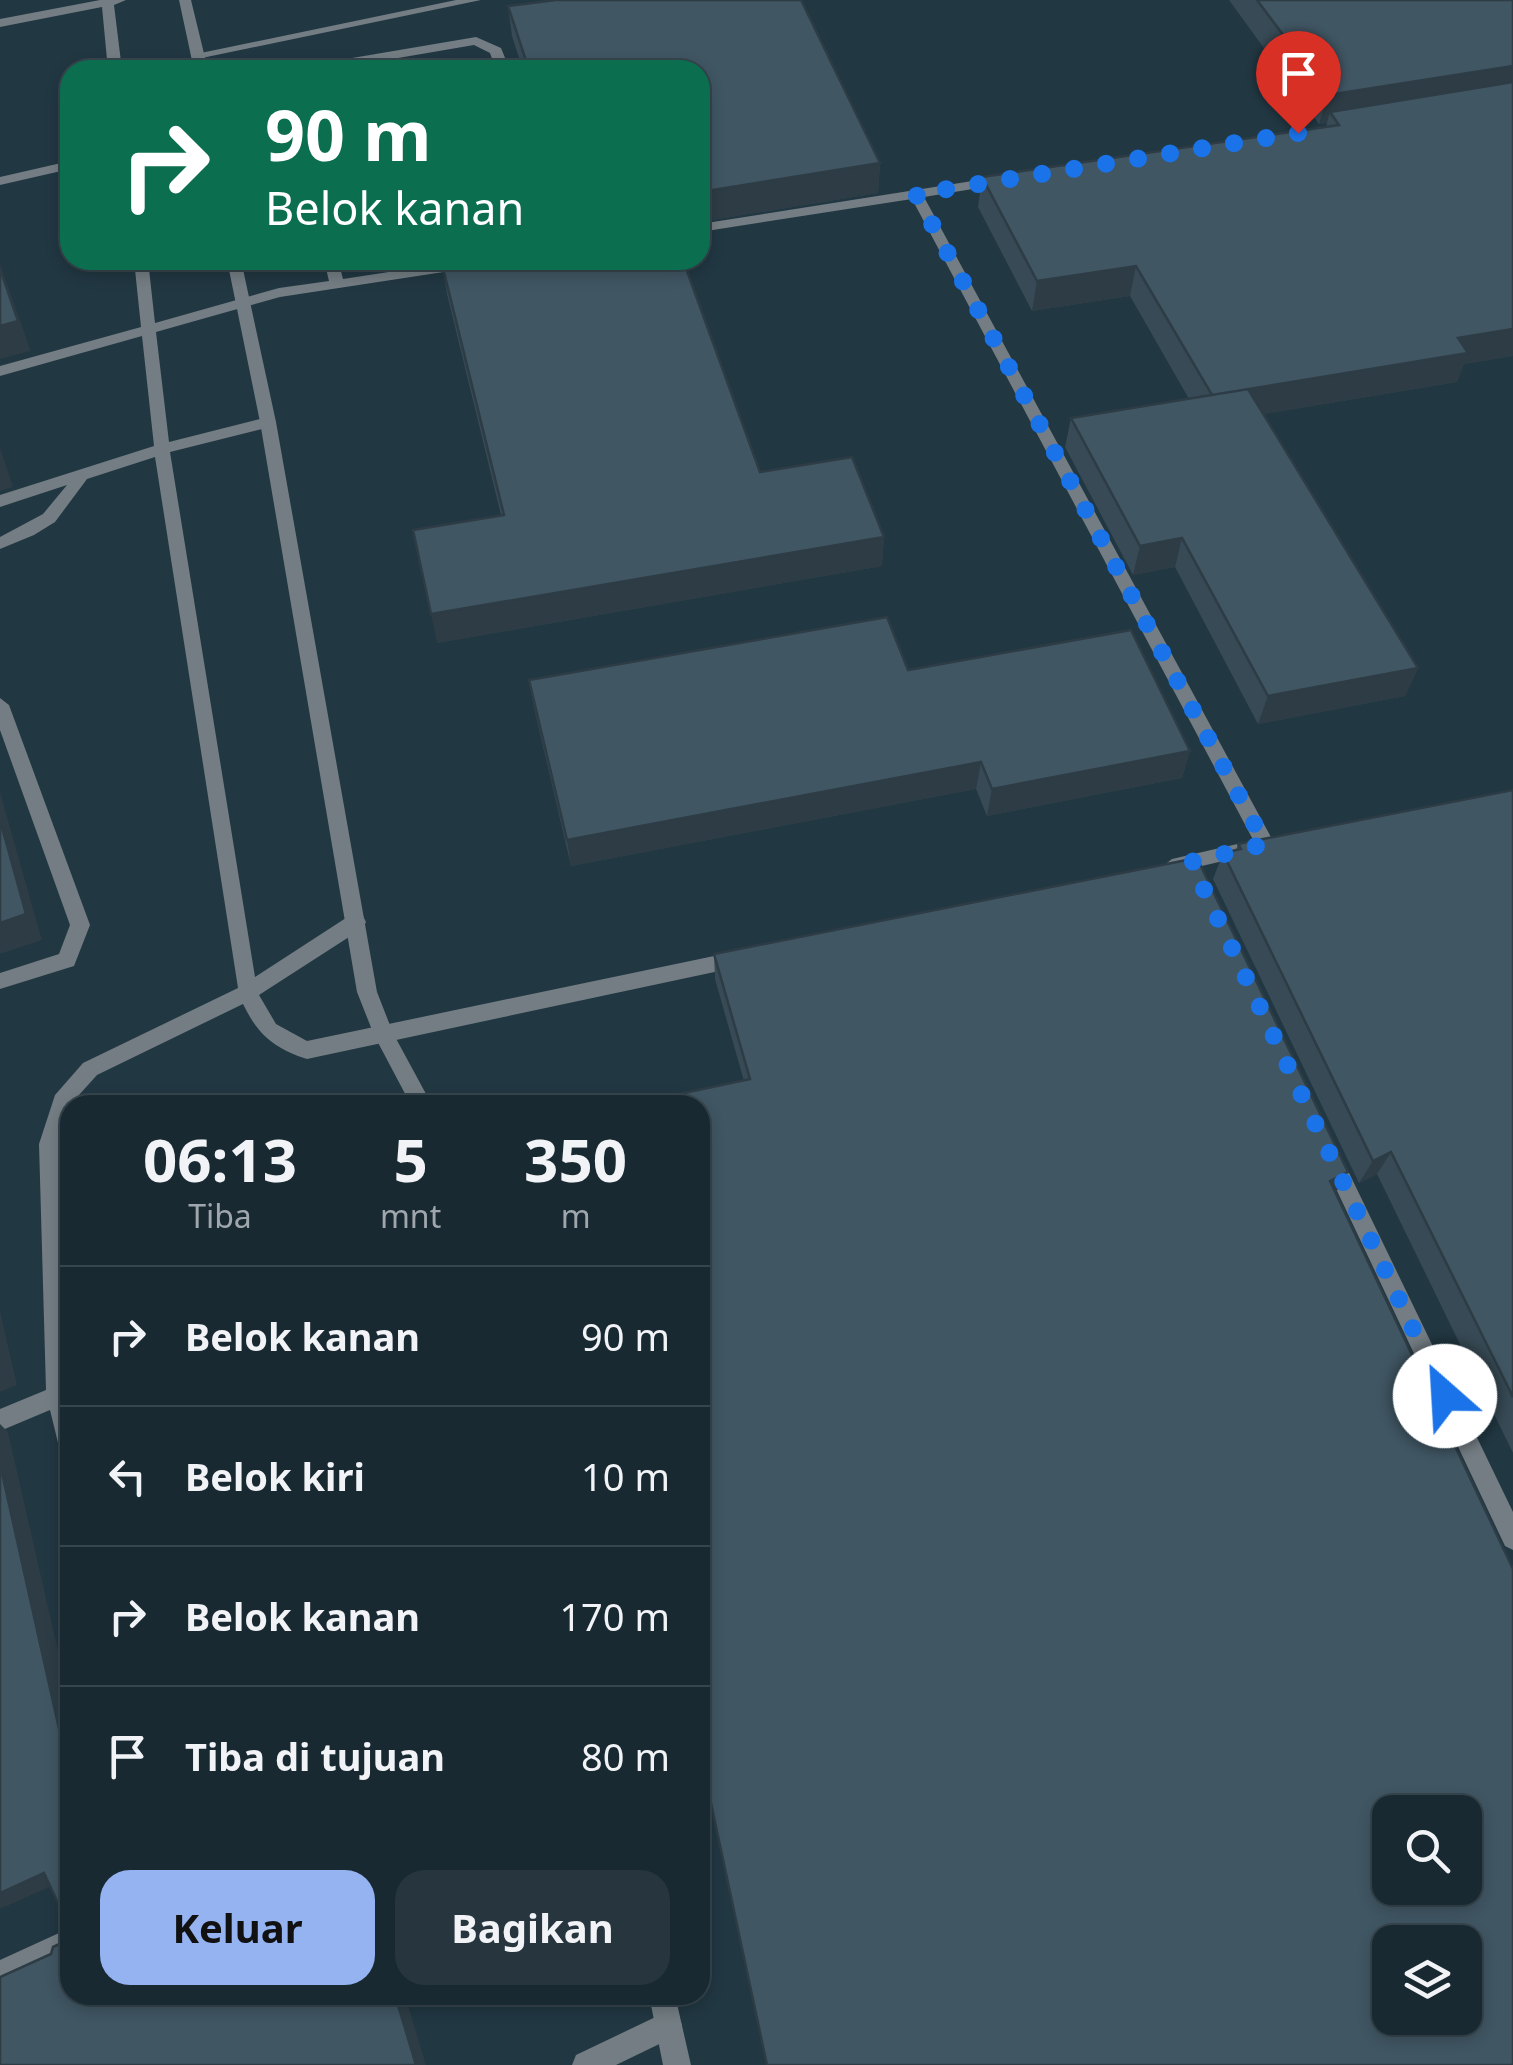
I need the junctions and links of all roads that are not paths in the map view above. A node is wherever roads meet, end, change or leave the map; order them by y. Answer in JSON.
{"nodes":[{"id":1,"x":185,"y":0,"type":"edge"},
{"id":2,"x":475,"y":0,"type":"edge"},
{"id":3,"x":111,"y":1,"type":"edge"},
{"id":4,"x":0,"y":23,"type":"edge"},
{"id":5,"x":198,"y":55,"type":"junction"},
{"id":6,"x":114,"y":60,"type":"edge"},
{"id":7,"x":199,"y":60,"type":"edge"},
{"id":8,"x":364,"y":60,"type":"edge"},
{"id":9,"x":500,"y":60,"type":"edge"},
{"id":10,"x":60,"y":167,"type":"edge"},
{"id":11,"x":1012,"y":178,"type":"edge"},
{"id":12,"x":0,"y":181,"type":"edge"},
{"id":13,"x":916,"y":194,"type":"junction"},
{"id":14,"x":710,"y":226,"type":"edge"},
{"id":15,"x":142,"y":270,"type":"edge"},
{"id":16,"x":236,"y":270,"type":"edge"},
{"id":17,"x":334,"y":270,"type":"edge"},
{"id":18,"x":430,"y":270,"type":"edge"},
{"id":19,"x":337,"y":284,"type":"junction"},
{"id":20,"x":242,"y":302,"type":"junction"},
{"id":21,"x":151,"y":331,"type":"junction"},
{"id":22,"x":0,"y":371,"type":"edge"},
{"id":23,"x":268,"y":422,"type":"junction"},
{"id":24,"x":162,"y":449,"type":"junction"},
{"id":25,"x":82,"y":474,"type":"junction"},
{"id":26,"x":0,"y":502,"type":"edge"},
{"id":27,"x":0,"y":544,"type":"edge"},
{"id":28,"x":0,"y":705,"type":"edge"},
{"id":29,"x":1152,"y":870,"type":"edge"},
{"id":30,"x":356,"y":922,"type":"junction"},
{"id":31,"x":768,"y":953,"type":"edge"},
{"id":32,"x":0,"y":981,"type":"edge"},
{"id":33,"x":248,"y":992,"type":"junction"},
{"id":34,"x":384,"y":1036,"type":"junction"},
{"id":35,"x":65,"y":1095,"type":"edge"},
{"id":36,"x":416,"y":1095,"type":"edge"},
{"id":37,"x":60,"y":1110,"type":"edge"},
{"id":38,"x":1318,"y":1129,"type":"edge"},
{"id":39,"x":58,"y":1396,"type":"junction"},
{"id":40,"x":60,"y":1405,"type":"edge"},
{"id":41,"x":0,"y":1420,"type":"edge"},
{"id":42,"x":1513,"y":1538,"type":"edge"},
{"id":43,"x":60,"y":1947,"type":"edge"},
{"id":44,"x":0,"y":1974,"type":"edge"},
{"id":45,"x":664,"y":2005,"type":"edge"},
{"id":46,"x":668,"y":2024,"type":"junction"},
{"id":47,"x":586,"y":2065,"type":"edge"},
{"id":48,"x":677,"y":2065,"type":"edge"}],
"edges":[{"from":1,"to":5,"type":"street"},
{"from":2,"to":5,"type":"street"},
{"from":3,"to":4,"type":"street"},
{"from":3,"to":6,"type":"street"},
{"from":5,"to":7,"type":"street"},
{"from":8,"to":9,"type":"street"},
{"from":10,"to":12,"type":"street"},
{"from":11,"to":13,"type":"street"},
{"from":13,"to":14,"type":"street"},
{"from":13,"to":29,"type":"street"},
{"from":15,"to":21,"type":"street"},
{"from":16,"to":20,"type":"street"},
{"from":17,"to":19,"type":"street"},
{"from":18,"to":19,"type":"street"},
{"from":19,"to":20,"type":"street"},
{"from":20,"to":21,"type":"street"},
{"from":20,"to":23,"type":"street"},
{"from":21,"to":22,"type":"street"},
{"from":21,"to":24,"type":"street"},
{"from":23,"to":24,"type":"street"},
{"from":23,"to":30,"type":"street"},
{"from":24,"to":25,"type":"street"},
{"from":24,"to":33,"type":"street"},
{"from":25,"to":26,"type":"street"},
{"from":25,"to":27,"type":"street"},
{"from":28,"to":32,"type":"street"},
{"from":30,"to":33,"type":"street"},
{"from":30,"to":34,"type":"street"},
{"from":31,"to":34,"type":"street"},
{"from":33,"to":34,"type":"street"},
{"from":33,"to":35,"type":"street"},
{"from":34,"to":36,"type":"street"},
{"from":37,"to":39,"type":"street"},
{"from":38,"to":42,"type":"street"},
{"from":39,"to":40,"type":"street"},
{"from":39,"to":41,"type":"street"},
{"from":43,"to":44,"type":"street"},
{"from":45,"to":46,"type":"street"},
{"from":46,"to":47,"type":"street"},
{"from":46,"to":48,"type":"street"}]}
